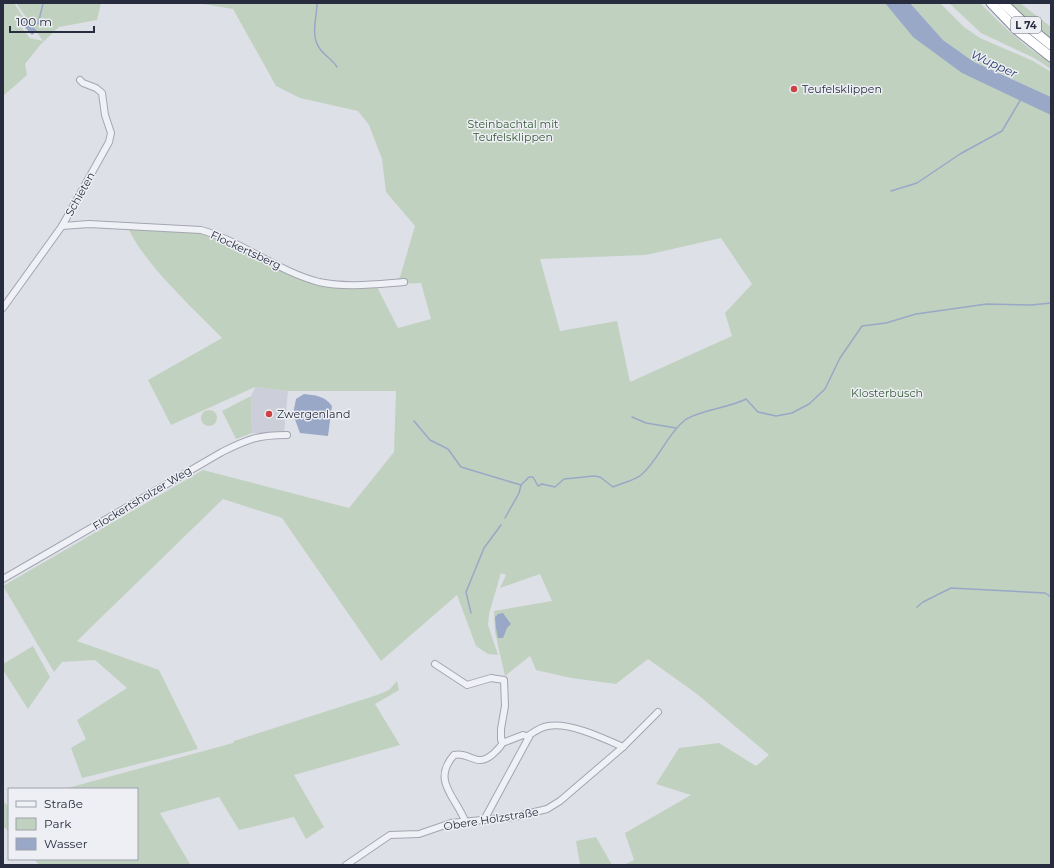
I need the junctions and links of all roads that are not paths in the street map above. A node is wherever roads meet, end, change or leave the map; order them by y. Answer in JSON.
{"nodes":[{"id":1,"x":991,"y":3,"type":"edge"},
{"id":2,"x":1003,"y":3,"type":"edge"},
{"id":3,"x":1051,"y":45,"type":"edge"},
{"id":4,"x":1051,"y":57,"type":"edge"},
{"id":5,"x":80,"y":80,"type":"dead end"},
{"id":6,"x":62,"y":226,"type":"junction"},
{"id":7,"x":404,"y":282,"type":"dead end"},
{"id":8,"x":3,"y":308,"type":"edge"},
{"id":9,"x":287,"y":435,"type":"dead end"},
{"id":10,"x":3,"y":579,"type":"edge"},
{"id":11,"x":435,"y":664,"type":"dead end"},
{"id":12,"x":658,"y":712,"type":"dead end"},
{"id":13,"x":528,"y":736,"type":"junction"},
{"id":14,"x":503,"y":742,"type":"junction"},
{"id":15,"x":623,"y":747,"type":"junction"},
{"id":16,"x":484,"y":820,"type":"junction"},
{"id":17,"x":465,"y":821,"type":"junction"},
{"id":18,"x":346,"y":865,"type":"edge"}],
"edges":[{"from":1,"to":4,"type":"highway","number":"L 74"},
{"from":2,"to":3,"type":"highway","number":"L 74"},
{"from":5,"to":6,"type":"street","name":"Schieten"},
{"from":6,"to":7,"type":"street","name":"Flockertsberg"},
{"from":6,"to":8,"type":"street","name":"Schieten"},
{"from":9,"to":10,"type":"street","name":"Flockertsholzer Weg"},
{"from":11,"to":14,"type":"street"},
{"from":12,"to":15,"type":"street","name":"Obere Holzstraße"},
{"from":13,"to":14,"type":"street"},
{"from":13,"to":15,"type":"street"},
{"from":13,"to":16,"type":"street"},
{"from":14,"to":17,"type":"street"},
{"from":15,"to":16,"type":"street","name":"Obere Holzstraße"},
{"from":16,"to":17,"type":"street","name":"Obere Holzstraße"},
{"from":17,"to":18,"type":"street","name":"Obere Holzstraße"}]}
